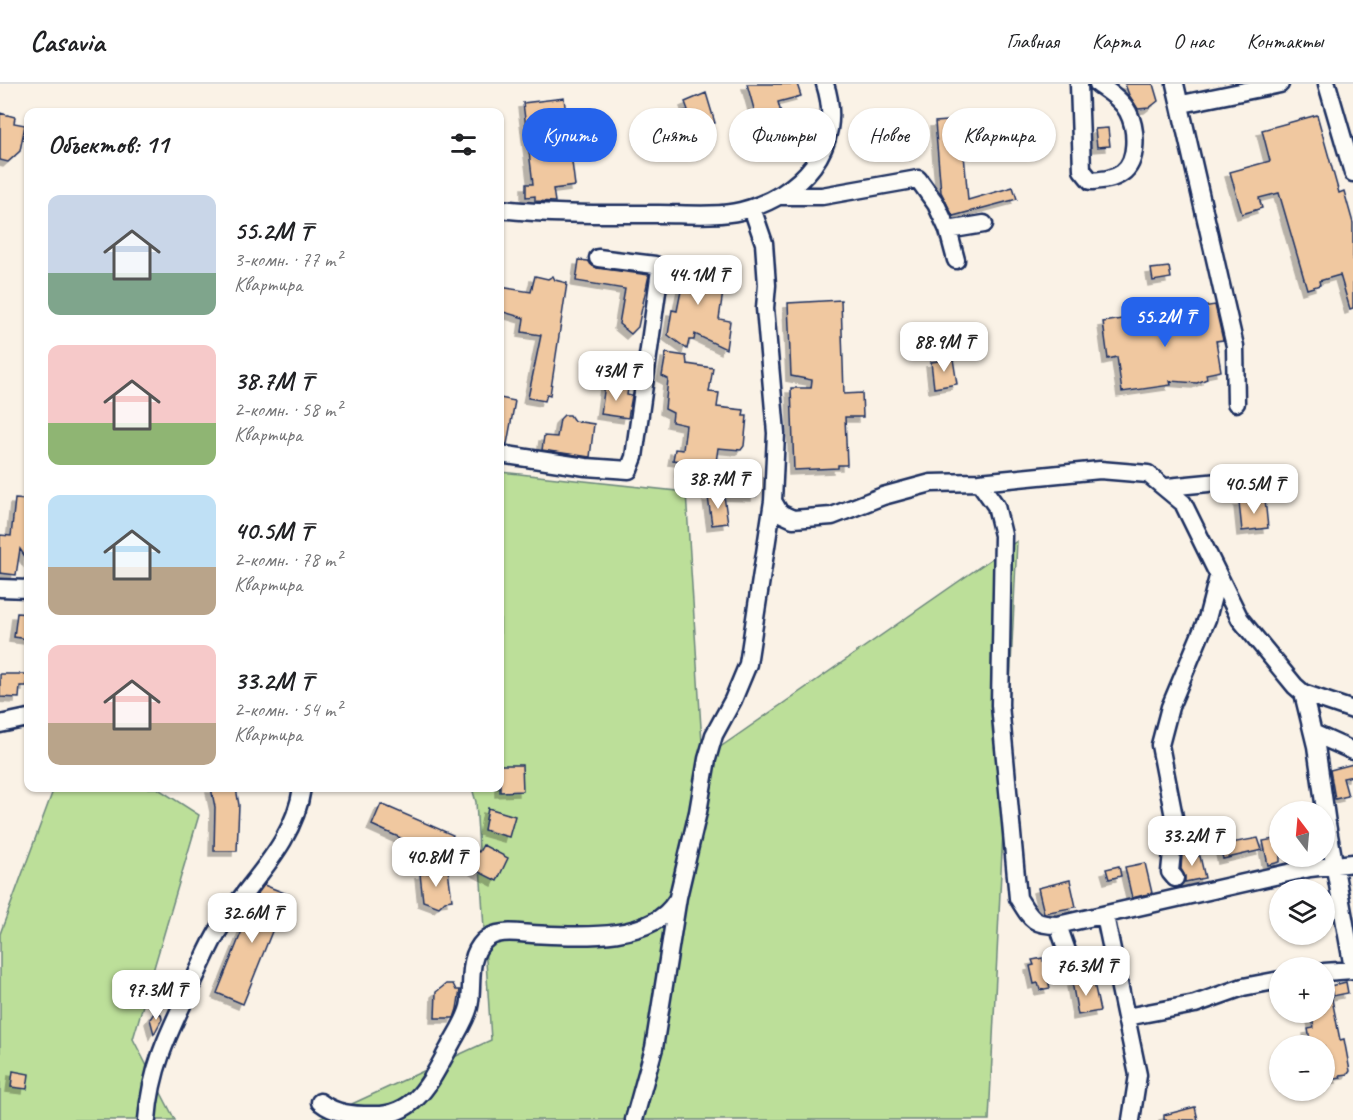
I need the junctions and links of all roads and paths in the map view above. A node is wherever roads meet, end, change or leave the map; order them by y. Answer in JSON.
{"nodes":[{"id":1,"x":1079,"y":84,"type":"edge"},
{"id":2,"x":1098,"y":84,"type":"edge"},
{"id":3,"x":1175,"y":84,"type":"edge"},
{"id":4,"x":1280,"y":84,"type":"edge"},
{"id":5,"x":1327,"y":84,"type":"edge"},
{"id":6,"x":827,"y":90,"type":"edge"},
{"id":7,"x":1182,"y":104,"type":"junction"},
{"id":8,"x":1353,"y":173,"type":"edge"},
{"id":9,"x":781,"y":196,"type":"junction"},
{"id":10,"x":752,"y":208,"type":"junction"},
{"id":11,"x":504,"y":209,"type":"edge"},
{"id":12,"x":984,"y":224,"type":"dead end"},
{"id":13,"x":948,"y":230,"type":"junction"},
{"id":14,"x":598,"y":258,"type":"dead end"},
{"id":15,"x":956,"y":260,"type":"dead end"},
{"id":16,"x":1236,"y":403,"type":"dead end"},
{"id":17,"x":504,"y":455,"type":"edge"},
{"id":18,"x":1229,"y":481,"type":"dead end"},
{"id":19,"x":979,"y":482,"type":"junction"},
{"id":20,"x":1167,"y":487,"type":"junction"},
{"id":21,"x":773,"y":501,"type":"junction"},
{"id":22,"x":1218,"y":577,"type":"junction"},
{"id":23,"x":0,"y":588,"type":"edge"},
{"id":24,"x":24,"y":589,"type":"edge"},
{"id":25,"x":1303,"y":693,"type":"junction"},
{"id":26,"x":1353,"y":710,"type":"edge"},
{"id":27,"x":24,"y":719,"type":"edge"},
{"id":28,"x":0,"y":724,"type":"edge"},
{"id":29,"x":1313,"y":733,"type":"junction"},
{"id":30,"x":1353,"y":751,"type":"edge"},
{"id":31,"x":302,"y":792,"type":"edge"},
{"id":32,"x":1324,"y":801,"type":"edge"},
{"id":33,"x":1353,"y":863,"type":"edge"},
{"id":34,"x":1335,"y":865,"type":"edge"},
{"id":35,"x":1318,"y":867,"type":"edge"},
{"id":36,"x":1334,"y":867,"type":"edge"},
{"id":37,"x":1175,"y":878,"type":"dead end"},
{"id":38,"x":678,"y":897,"type":"junction"},
{"id":39,"x":1104,"y":916,"type":"junction"},
{"id":40,"x":1058,"y":925,"type":"junction"},
{"id":41,"x":1077,"y":966,"type":"dead end"},
{"id":42,"x":1353,"y":969,"type":"edge"},
{"id":43,"x":1335,"y":971,"type":"edge"},
{"id":44,"x":1269,"y":982,"type":"edge"},
{"id":45,"x":1126,"y":1017,"type":"junction"},
{"id":46,"x":320,"y":1102,"type":"dead end"},
{"id":47,"x":147,"y":1120,"type":"edge"},
{"id":48,"x":634,"y":1120,"type":"edge"},
{"id":49,"x":1131,"y":1120,"type":"edge"}],
"edges":[{"from":1,"to":2,"type":"street"},
{"from":3,"to":7,"type":"street"},
{"from":4,"to":7,"type":"street"},
{"from":5,"to":8,"type":"street"},
{"from":6,"to":9,"type":"street"},
{"from":7,"to":16,"type":"street"},
{"from":9,"to":10,"type":"street"},
{"from":9,"to":13,"type":"street"},
{"from":10,"to":11,"type":"street"},
{"from":10,"to":21,"type":"street"},
{"from":12,"to":13,"type":"street"},
{"from":13,"to":15,"type":"street"},
{"from":14,"to":17,"type":"street"},
{"from":18,"to":20,"type":"street"},
{"from":19,"to":20,"type":"street"},
{"from":19,"to":21,"type":"street"},
{"from":19,"to":40,"type":"street"},
{"from":20,"to":22,"type":"street"},
{"from":21,"to":38,"type":"street"},
{"from":22,"to":25,"type":"street"},
{"from":22,"to":37,"type":"street"},
{"from":23,"to":24,"type":"street"},
{"from":25,"to":26,"type":"street"},
{"from":25,"to":29,"type":"street"},
{"from":27,"to":28,"type":"street"},
{"from":29,"to":30,"type":"street"},
{"from":29,"to":32,"type":"street"},
{"from":31,"to":47,"type":"street"},
{"from":33,"to":34,"type":"street"},
{"from":35,"to":39,"type":"street"},
{"from":36,"to":42,"type":"street"},
{"from":38,"to":46,"type":"street"},
{"from":38,"to":48,"type":"street"},
{"from":39,"to":40,"type":"street"},
{"from":39,"to":45,"type":"street"},
{"from":40,"to":41,"type":"street"},
{"from":42,"to":43,"type":"street"},
{"from":44,"to":45,"type":"street"},
{"from":45,"to":49,"type":"street"}]}
